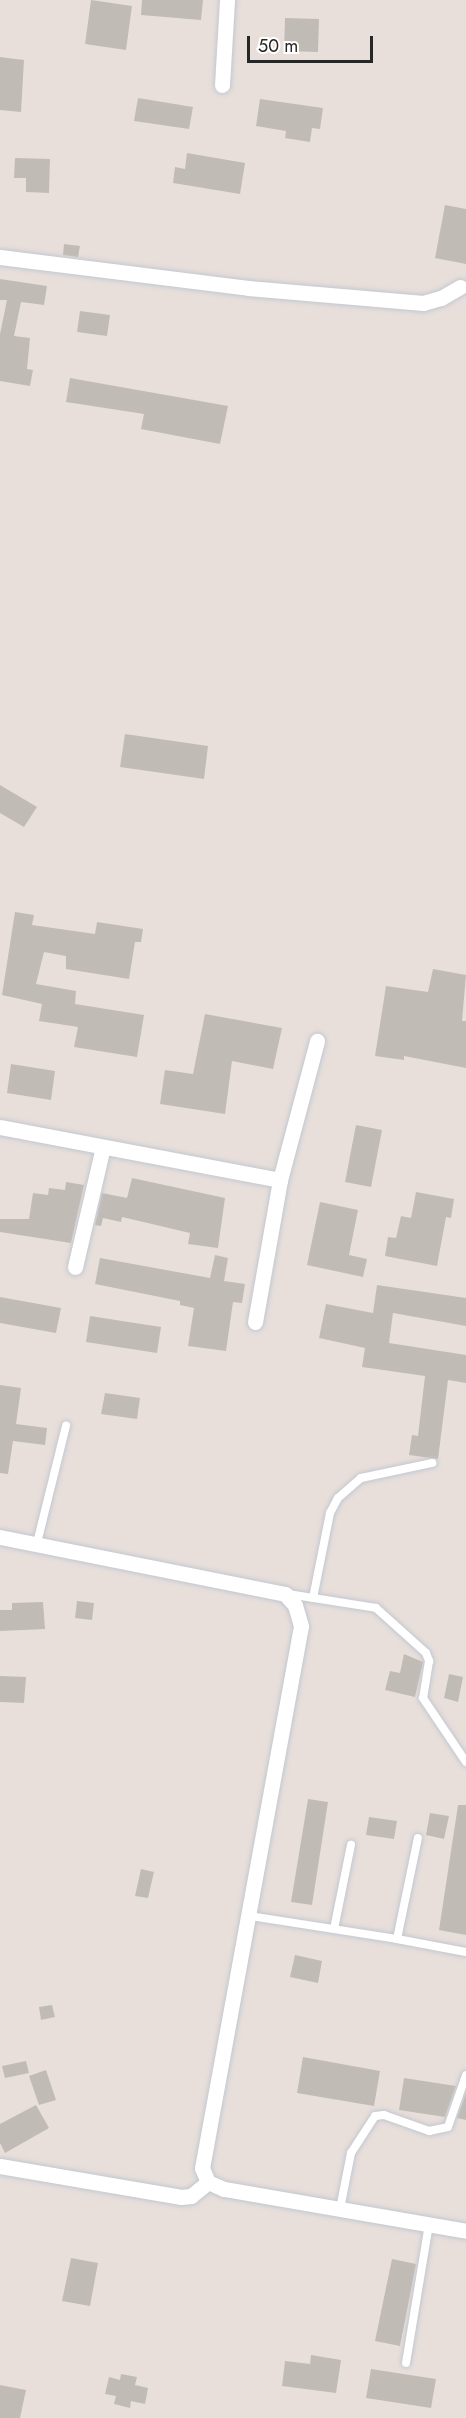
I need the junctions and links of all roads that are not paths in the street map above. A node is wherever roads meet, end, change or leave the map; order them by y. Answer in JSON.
{"nodes":[{"id":1,"x":226,"y":0,"type":"edge"},
{"id":2,"x":222,"y":85,"type":"dead end"},
{"id":3,"x":0,"y":257,"type":"edge"},
{"id":4,"x":460,"y":287,"type":"dead end"},
{"id":5,"x":316,"y":1041,"type":"dead end"},
{"id":6,"x":0,"y":1127,"type":"edge"},
{"id":7,"x":103,"y":1147,"type":"junction"},
{"id":8,"x":280,"y":1180,"type":"junction"},
{"id":9,"x":75,"y":1267,"type":"dead end"},
{"id":10,"x":255,"y":1322,"type":"dead end"},
{"id":11,"x":66,"y":1426,"type":"dead end"},
{"id":12,"x":432,"y":1463,"type":"dead end"},
{"id":13,"x":0,"y":1537,"type":"edge"},
{"id":14,"x":37,"y":1543,"type":"junction"},
{"id":15,"x":285,"y":1594,"type":"junction"},
{"id":16,"x":313,"y":1598,"type":"junction"},
{"id":17,"x":466,"y":1762,"type":"edge"},
{"id":18,"x":418,"y":1838,"type":"dead end"},
{"id":19,"x":351,"y":1845,"type":"dead end"},
{"id":20,"x":250,"y":1916,"type":"junction"},
{"id":21,"x":334,"y":1929,"type":"junction"},
{"id":22,"x":397,"y":1939,"type":"junction"},
{"id":23,"x":466,"y":1952,"type":"edge"},
{"id":24,"x":466,"y":2075,"type":"edge"},
{"id":25,"x":0,"y":2166,"type":"edge"},
{"id":26,"x":208,"y":2181,"type":"junction"},
{"id":27,"x":340,"y":2209,"type":"junction"},
{"id":28,"x":429,"y":2224,"type":"junction"},
{"id":29,"x":466,"y":2231,"type":"edge"},
{"id":30,"x":406,"y":2363,"type":"dead end"}],
"edges":[{"from":1,"to":2,"type":"street"},
{"from":3,"to":4,"type":"street"},
{"from":5,"to":8,"type":"street"},
{"from":6,"to":7,"type":"street"},
{"from":7,"to":8,"type":"street"},
{"from":7,"to":9,"type":"street"},
{"from":8,"to":10,"type":"street"},
{"from":11,"to":14,"type":"lane"},
{"from":12,"to":16,"type":"lane"},
{"from":13,"to":14,"type":"street"},
{"from":14,"to":15,"type":"street"},
{"from":15,"to":16,"type":"lane"},
{"from":15,"to":20,"type":"street"},
{"from":16,"to":17,"type":"lane"},
{"from":18,"to":22,"type":"lane"},
{"from":19,"to":21,"type":"lane"},
{"from":20,"to":21,"type":"lane"},
{"from":20,"to":26,"type":"street"},
{"from":21,"to":22,"type":"lane"},
{"from":22,"to":23,"type":"lane"},
{"from":24,"to":27,"type":"lane"},
{"from":25,"to":26,"type":"street"},
{"from":26,"to":27,"type":"street"},
{"from":27,"to":28,"type":"street"},
{"from":28,"to":29,"type":"street"},
{"from":28,"to":30,"type":"lane"}]}
